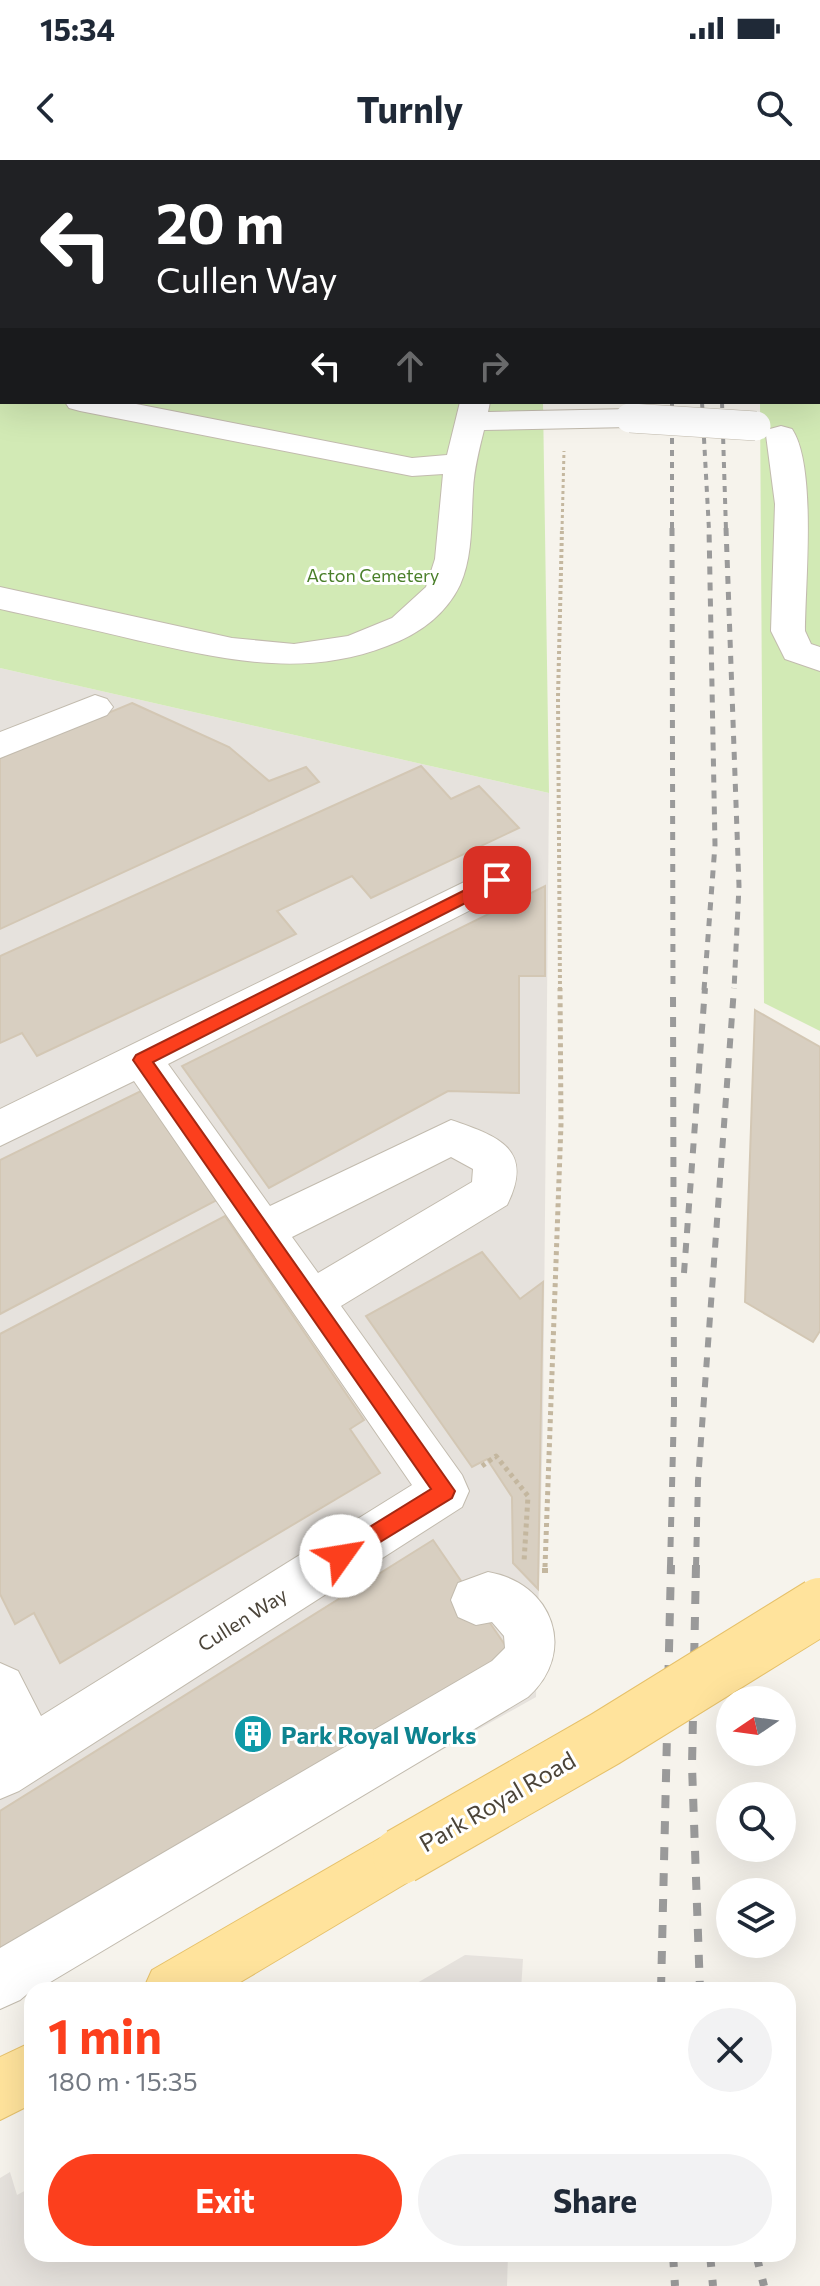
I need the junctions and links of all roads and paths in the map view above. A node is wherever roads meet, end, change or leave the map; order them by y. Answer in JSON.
{"nodes":[{"id":1,"x":90,"y":404,"type":"edge"},
{"id":2,"x":474,"y":412,"type":"edge"},
{"id":3,"x":565,"y":418,"type":"junction"},
{"id":4,"x":768,"y":431,"type":"junction"},
{"id":5,"x":820,"y":448,"type":"edge"},
{"id":6,"x":460,"y":463,"type":"junction"},
{"id":7,"x":0,"y":598,"type":"edge"},
{"id":8,"x":820,"y":660,"type":"edge"},
{"id":9,"x":95,"y":707,"type":"dead end"},
{"id":10,"x":0,"y":746,"type":"edge"},
{"id":11,"x":497,"y":880,"type":"dead end"},
{"id":12,"x":142,"y":1060,"type":"junction"},
{"id":13,"x":0,"y":1129,"type":"edge"},
{"id":14,"x":262,"y":1231,"type":"junction"},
{"id":15,"x":311,"y":1301,"type":"junction"},
{"id":16,"x":496,"y":1456,"type":"dead end"},
{"id":17,"x":546,"y":1546,"type":"dead end"},
{"id":18,"x":524,"y":1571,"type":"dead end"},
{"id":19,"x":476,"y":1600,"type":"dead end"},
{"id":20,"x":820,"y":1606,"type":"edge"},
{"id":21,"x":0,"y":1689,"type":"edge"},
{"id":22,"x":16,"y":1762,"type":"edge"},
{"id":23,"x":0,"y":1980,"type":"edge"},
{"id":24,"x":186,"y":1982,"type":"edge"},
{"id":25,"x":24,"y":2076,"type":"edge"},
{"id":26,"x":0,"y":2090,"type":"edge"}],
"edges":[{"from":1,"to":6,"type":"street"},
{"from":2,"to":3,"type":"street"},
{"from":2,"to":6,"type":"street"},
{"from":3,"to":4,"type":"street","bridge":true},
{"from":3,"to":17,"type":"path"},
{"from":4,"to":5,"type":"street"},
{"from":4,"to":8,"type":"street"},
{"from":6,"to":7,"type":"street"},
{"from":9,"to":10,"type":"street"},
{"from":11,"to":12,"type":"street"},
{"from":12,"to":13,"type":"street"},
{"from":12,"to":14,"type":"street","name":"Cullen Way"},
{"from":14,"to":15,"type":"street","name":"Cullen Way"},
{"from":14,"to":15,"type":"street"},
{"from":15,"to":22,"type":"street","name":"Cullen Way"},
{"from":16,"to":18,"type":"path"},
{"from":19,"to":23,"type":"street"},
{"from":20,"to":24,"type":"main road","name":"Park Royal Road","bridge":true},
{"from":21,"to":22,"type":"street"},
{"from":25,"to":26,"type":"main road"}]}
